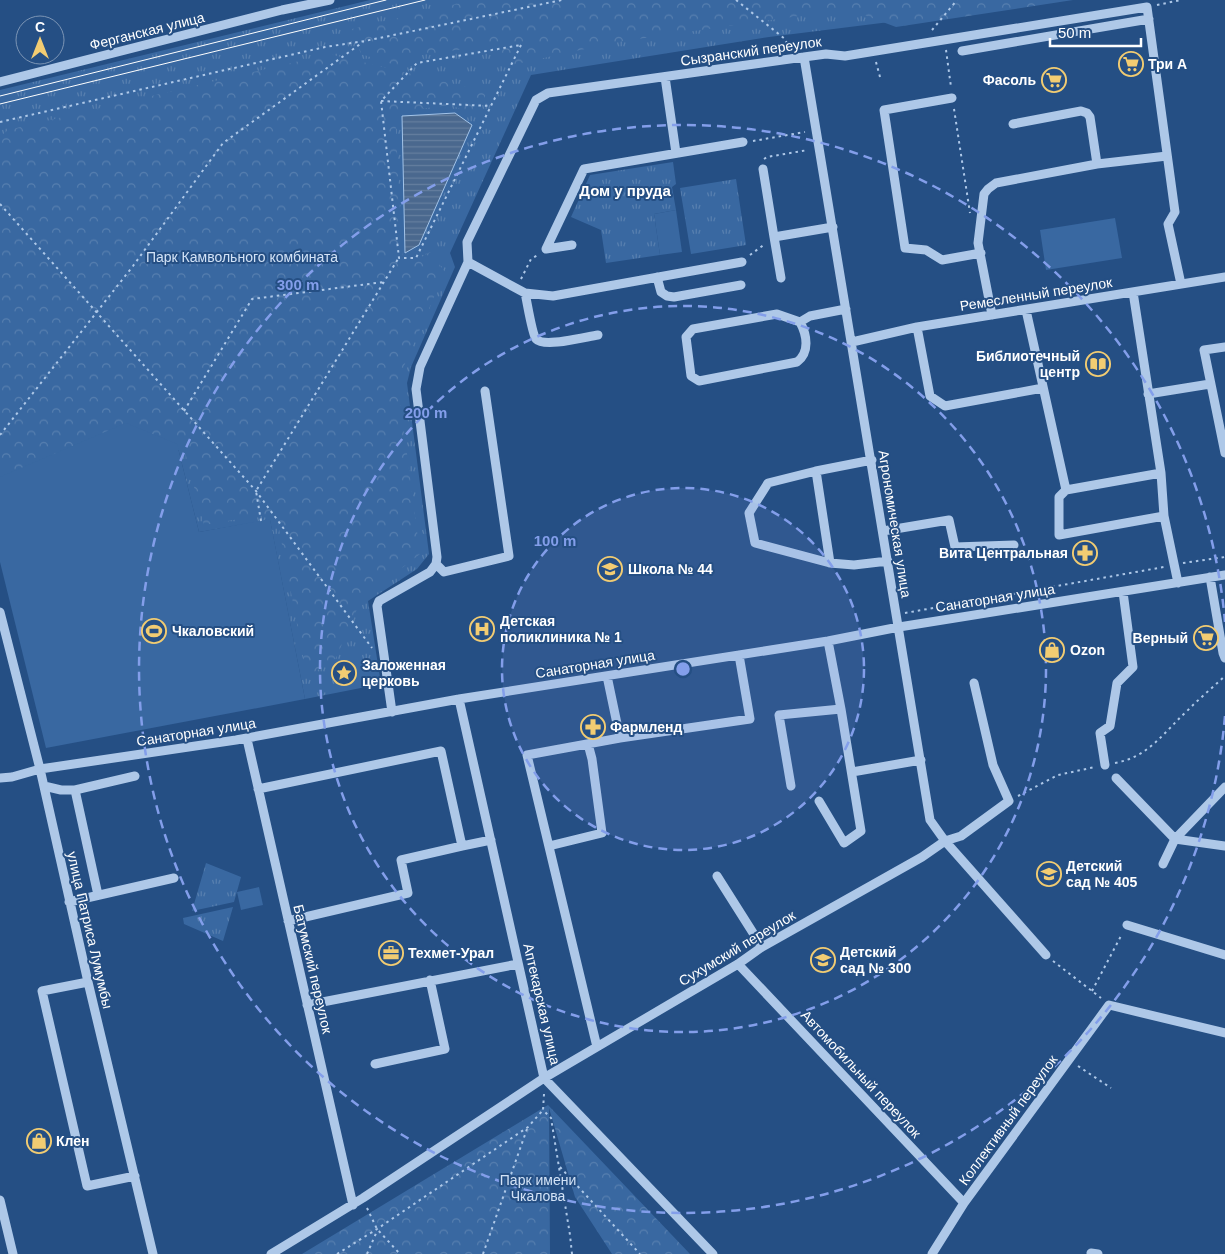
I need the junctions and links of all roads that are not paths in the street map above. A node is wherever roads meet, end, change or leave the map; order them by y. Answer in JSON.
{"nodes":[{"id":1,"x":280,"y":0,"type":"edge"},
{"id":2,"x":330,"y":0,"type":"edge"},
{"id":3,"x":282,"y":10,"type":"junction"},
{"id":4,"x":1149,"y":19,"type":"junction"},
{"id":5,"x":962,"y":50,"type":"dead end"},
{"id":6,"x":804,"y":57,"type":"junction"},
{"id":7,"x":665,"y":77,"type":"junction"},
{"id":8,"x":0,"y":82,"type":"edge"},
{"id":9,"x":952,"y":98,"type":"road end"},
{"id":10,"x":1013,"y":124,"type":"dead end"},
{"id":11,"x":743,"y":142,"type":"road end"},
{"id":12,"x":676,"y":153,"type":"junction"},
{"id":13,"x":1167,"y":156,"type":"junction"},
{"id":14,"x":1097,"y":164,"type":"junction"},
{"id":15,"x":763,"y":169,"type":"road end"},
{"id":16,"x":833,"y":227,"type":"junction"},
{"id":17,"x":774,"y":237,"type":"junction"},
{"id":18,"x":572,"y":245,"type":"dead end"},
{"id":19,"x":981,"y":253,"type":"junction"},
{"id":20,"x":468,"y":262,"type":"junction"},
{"id":21,"x":742,"y":262,"type":"road end"},
{"id":22,"x":657,"y":277,"type":"junction"},
{"id":23,"x":1225,"y":277,"type":"edge"},
{"id":24,"x":781,"y":278,"type":"dead end"},
{"id":25,"x":1181,"y":284,"type":"junction"},
{"id":26,"x":741,"y":285,"type":"dead end"},
{"id":27,"x":1133,"y":292,"type":"junction"},
{"id":28,"x":525,"y":293,"type":"junction"},
{"id":29,"x":846,"y":309,"type":"junction"},
{"id":30,"x":1026,"y":310,"type":"junction"},
{"id":31,"x":992,"y":315,"type":"junction"},
{"id":32,"x":800,"y":322,"type":"junction"},
{"id":33,"x":917,"y":327,"type":"junction"},
{"id":34,"x":598,"y":335,"type":"dead end"},
{"id":35,"x":852,"y":342,"type":"junction"},
{"id":36,"x":1225,"y":347,"type":"edge"},
{"id":37,"x":1210,"y":384,"type":"junction"},
{"id":38,"x":1043,"y":388,"type":"junction"},
{"id":39,"x":485,"y":391,"type":"dead end"},
{"id":40,"x":1148,"y":394,"type":"junction"},
{"id":41,"x":1225,"y":452,"type":"edge"},
{"id":42,"x":872,"y":460,"type":"junction"},
{"id":43,"x":816,"y":471,"type":"junction"},
{"id":44,"x":1160,"y":473,"type":"junction"},
{"id":45,"x":1066,"y":490,"type":"junction"},
{"id":46,"x":1164,"y":516,"type":"junction"},
{"id":47,"x":883,"y":531,"type":"junction"},
{"id":48,"x":1014,"y":545,"type":"dead end"},
{"id":49,"x":888,"y":561,"type":"junction"},
{"id":50,"x":830,"y":563,"type":"junction"},
{"id":51,"x":436,"y":564,"type":"junction"},
{"id":52,"x":1225,"y":574,"type":"edge"},
{"id":53,"x":1210,"y":577,"type":"junction"},
{"id":54,"x":1178,"y":583,"type":"junction"},
{"id":55,"x":1123,"y":592,"type":"junction"},
{"id":56,"x":0,"y":612,"type":"edge"},
{"id":57,"x":899,"y":627,"type":"junction"},
{"id":58,"x":828,"y":641,"type":"junction"},
{"id":59,"x":739,"y":655,"type":"junction"},
{"id":60,"x":1225,"y":658,"type":"edge"},
{"id":61,"x":607,"y":676,"type":"junction"},
{"id":62,"x":974,"y":683,"type":"dead end"},
{"id":63,"x":459,"y":699,"type":"junction"},
{"id":64,"x":841,"y":709,"type":"junction"},
{"id":65,"x":392,"y":712,"type":"junction"},
{"id":66,"x":620,"y":738,"type":"junction"},
{"id":67,"x":247,"y":739,"type":"junction"},
{"id":68,"x":588,"y":744,"type":"junction"},
{"id":69,"x":921,"y":760,"type":"junction"},
{"id":70,"x":1105,"y":765,"type":"road end"},
{"id":71,"x":40,"y":769,"type":"junction"},
{"id":72,"x":852,"y":772,"type":"junction"},
{"id":73,"x":135,"y":776,"type":"dead end"},
{"id":74,"x":0,"y":778,"type":"edge"},
{"id":75,"x":1116,"y":778,"type":"dead end"},
{"id":76,"x":44,"y":786,"type":"junction"},
{"id":77,"x":791,"y":786,"type":"dead end"},
{"id":78,"x":1225,"y":787,"type":"edge"},
{"id":79,"x":258,"y":789,"type":"junction"},
{"id":80,"x":75,"y":790,"type":"junction"},
{"id":81,"x":819,"y":801,"type":"dead end"},
{"id":82,"x":1175,"y":839,"type":"junction"},
{"id":83,"x":491,"y":840,"type":"junction"},
{"id":84,"x":945,"y":841,"type":"junction"},
{"id":85,"x":462,"y":846,"type":"junction"},
{"id":86,"x":549,"y":846,"type":"junction"},
{"id":87,"x":1225,"y":846,"type":"edge"},
{"id":88,"x":1163,"y":864,"type":"dead end"},
{"id":89,"x":716,"y":876,"type":"dead end"},
{"id":90,"x":174,"y":878,"type":"dead end"},
{"id":91,"x":98,"y":895,"type":"junction"},
{"id":92,"x":69,"y":902,"type":"junction"},
{"id":93,"x":288,"y":921,"type":"junction"},
{"id":94,"x":1127,"y":925,"type":"road end"},
{"id":95,"x":762,"y":947,"type":"junction"},
{"id":96,"x":1046,"y":954,"type":"road end"},
{"id":97,"x":1225,"y":955,"type":"edge"},
{"id":98,"x":518,"y":964,"type":"junction"},
{"id":99,"x":738,"y":964,"type":"junction"},
{"id":100,"x":430,"y":980,"type":"junction"},
{"id":101,"x":88,"y":982,"type":"junction"},
{"id":102,"x":307,"y":1005,"type":"junction"},
{"id":103,"x":1225,"y":1033,"type":"edge"},
{"id":104,"x":597,"y":1047,"type":"junction"},
{"id":105,"x":375,"y":1064,"type":"dead end"},
{"id":106,"x":544,"y":1078,"type":"junction"},
{"id":107,"x":135,"y":1176,"type":"junction"},
{"id":108,"x":0,"y":1200,"type":"edge"},
{"id":109,"x":964,"y":1203,"type":"junction"},
{"id":110,"x":352,"y":1205,"type":"junction"},
{"id":111,"x":13,"y":1254,"type":"edge"},
{"id":112,"x":153,"y":1254,"type":"edge"},
{"id":113,"x":271,"y":1254,"type":"edge"},
{"id":114,"x":713,"y":1254,"type":"edge"},
{"id":115,"x":932,"y":1254,"type":"edge"}],
"edges":[{"from":1,"to":3,"type":"street"},
{"from":2,"to":3,"type":"street","name":"Ферганская улица"},
{"from":3,"to":8,"type":"street","name":"Ферганская улица"},
{"from":4,"to":5,"type":"street"},
{"from":4,"to":6,"type":"street","name":"Сызранский переулок"},
{"from":4,"to":13,"type":"street"},
{"from":6,"to":7,"type":"street","name":"Сызранский переулок"},
{"from":6,"to":16,"type":"street","name":"Агрономическая улица"},
{"from":7,"to":12,"type":"street"},
{"from":7,"to":20,"type":"street","name":"Сызранский переулок"},
{"from":9,"to":19,"type":"street"},
{"from":10,"to":14,"type":"street"},
{"from":11,"to":12,"type":"street"},
{"from":12,"to":18,"type":"street"},
{"from":13,"to":14,"type":"street"},
{"from":13,"to":25,"type":"street"},
{"from":14,"to":19,"type":"street"},
{"from":15,"to":17,"type":"street"},
{"from":16,"to":17,"type":"street"},
{"from":16,"to":29,"type":"street","name":"Агрономическая улица"},
{"from":17,"to":24,"type":"street"},
{"from":19,"to":31,"type":"street"},
{"from":20,"to":28,"type":"street"},
{"from":20,"to":51,"type":"street"},
{"from":21,"to":22,"type":"street"},
{"from":22,"to":26,"type":"street"},
{"from":22,"to":28,"type":"street"},
{"from":23,"to":25,"type":"street","name":"Ремесленный переулок"},
{"from":25,"to":27,"type":"street","name":"Ремесленный переулок"},
{"from":27,"to":30,"type":"street","name":"Ремесленный переулок"},
{"from":27,"to":40,"type":"street"},
{"from":28,"to":34,"type":"street"},
{"from":29,"to":32,"type":"street"},
{"from":29,"to":35,"type":"street","name":"Агрономическая улица"},
{"from":30,"to":31,"type":"street","name":"Ремесленный переулок"},
{"from":30,"to":38,"type":"street"},
{"from":31,"to":33,"type":"street","name":"Ремесленный переулок"},
{"from":32,"to":32,"type":"street"},
{"from":33,"to":35,"type":"street","name":"Ремесленный переулок"},
{"from":33,"to":38,"type":"street"},
{"from":35,"to":42,"type":"street","name":"Агрономическая улица"},
{"from":36,"to":37,"type":"street"},
{"from":37,"to":40,"type":"street"},
{"from":37,"to":41,"type":"street"},
{"from":38,"to":45,"type":"street"},
{"from":39,"to":51,"type":"street"},
{"from":40,"to":44,"type":"street"},
{"from":42,"to":43,"type":"street"},
{"from":42,"to":47,"type":"street","name":"Агрономическая улица"},
{"from":43,"to":50,"type":"street"},
{"from":43,"to":50,"type":"street"},
{"from":44,"to":45,"type":"street"},
{"from":44,"to":46,"type":"street"},
{"from":45,"to":46,"type":"street"},
{"from":46,"to":54,"type":"street"},
{"from":47,"to":48,"type":"street"},
{"from":47,"to":49,"type":"street","name":"Агрономическая улица"},
{"from":49,"to":50,"type":"street"},
{"from":49,"to":57,"type":"street","name":"Агрономическая улица"},
{"from":51,"to":65,"type":"street"},
{"from":52,"to":53,"type":"street","name":"Санаторная улица"},
{"from":53,"to":54,"type":"street","name":"Санаторная улица"},
{"from":53,"to":60,"type":"street"},
{"from":54,"to":55,"type":"street","name":"Санаторная улица"},
{"from":55,"to":57,"type":"street","name":"Санаторная улица"},
{"from":55,"to":70,"type":"street"},
{"from":56,"to":71,"type":"street","name":"улица Патриса Лумумбы"},
{"from":57,"to":58,"type":"street","name":"Санаторная улица"},
{"from":57,"to":69,"type":"street","name":"Агрономическая улица"},
{"from":58,"to":59,"type":"street","name":"Санаторная улица"},
{"from":58,"to":64,"type":"street"},
{"from":59,"to":61,"type":"street","name":"Санаторная улица"},
{"from":59,"to":66,"type":"street"},
{"from":61,"to":63,"type":"street","name":"Санаторная улица"},
{"from":61,"to":66,"type":"street"},
{"from":62,"to":84,"type":"street","name":"Сухумский переулок"},
{"from":63,"to":65,"type":"street","name":"Санаторная улица"},
{"from":63,"to":83,"type":"street","name":"Аптекарская улица"},
{"from":64,"to":72,"type":"street"},
{"from":64,"to":77,"type":"street"},
{"from":65,"to":67,"type":"street","name":"Санаторная улица"},
{"from":66,"to":68,"type":"street"},
{"from":67,"to":71,"type":"street","name":"Санаторная улица"},
{"from":67,"to":79,"type":"street","name":"Батумский переулок"},
{"from":68,"to":86,"type":"street"},
{"from":68,"to":86,"type":"street"},
{"from":69,"to":72,"type":"street"},
{"from":69,"to":84,"type":"street","name":"Агрономическая улица"},
{"from":71,"to":74,"type":"street","name":"Санаторная улица"},
{"from":71,"to":76,"type":"street","name":"улица Патриса Лумумбы"},
{"from":72,"to":81,"type":"street"},
{"from":73,"to":80,"type":"street"},
{"from":75,"to":82,"type":"street"},
{"from":76,"to":80,"type":"street"},
{"from":76,"to":92,"type":"street","name":"улица Патриса Лумумбы"},
{"from":78,"to":82,"type":"street"},
{"from":79,"to":85,"type":"street"},
{"from":79,"to":93,"type":"street","name":"Батумский переулок"},
{"from":80,"to":91,"type":"street"},
{"from":82,"to":87,"type":"street"},
{"from":82,"to":88,"type":"street"},
{"from":83,"to":85,"type":"street"},
{"from":83,"to":98,"type":"street","name":"Аптекарская улица"},
{"from":84,"to":95,"type":"street","name":"Сухумский переулок"},
{"from":84,"to":96,"type":"street","name":"Агрономическая улица"},
{"from":85,"to":93,"type":"street"},
{"from":86,"to":104,"type":"street"},
{"from":89,"to":95,"type":"street"},
{"from":90,"to":91,"type":"street"},
{"from":91,"to":92,"type":"street"},
{"from":92,"to":101,"type":"street","name":"улица Патриса Лумумбы"},
{"from":93,"to":102,"type":"street","name":"Батумский переулок"},
{"from":94,"to":97,"type":"street"},
{"from":95,"to":99,"type":"street","name":"Сухумский переулок"},
{"from":98,"to":100,"type":"street"},
{"from":98,"to":106,"type":"street","name":"Аптекарская улица"},
{"from":99,"to":104,"type":"street","name":"Сухумский переулок"},
{"from":99,"to":109,"type":"street","name":"Автомобильный переулок"},
{"from":100,"to":102,"type":"street"},
{"from":100,"to":105,"type":"street"},
{"from":101,"to":107,"type":"street","name":"улица Патриса Лумумбы"},
{"from":101,"to":107,"type":"street"},
{"from":102,"to":110,"type":"street","name":"Батумский переулок"},
{"from":103,"to":109,"type":"street","name":"Коллективный переулок"},
{"from":104,"to":106,"type":"street","name":"Сухумский переулок"},
{"from":106,"to":110,"type":"street","name":"Сухумский переулок"},
{"from":106,"to":114,"type":"street","name":"Аптекарская улица"},
{"from":107,"to":112,"type":"street","name":"улица Патриса Лумумбы"},
{"from":108,"to":111,"type":"street"},
{"from":109,"to":115,"type":"street","name":"Коллективный переулок"},
{"from":110,"to":113,"type":"street","name":"Сухумский переулок"}]}
